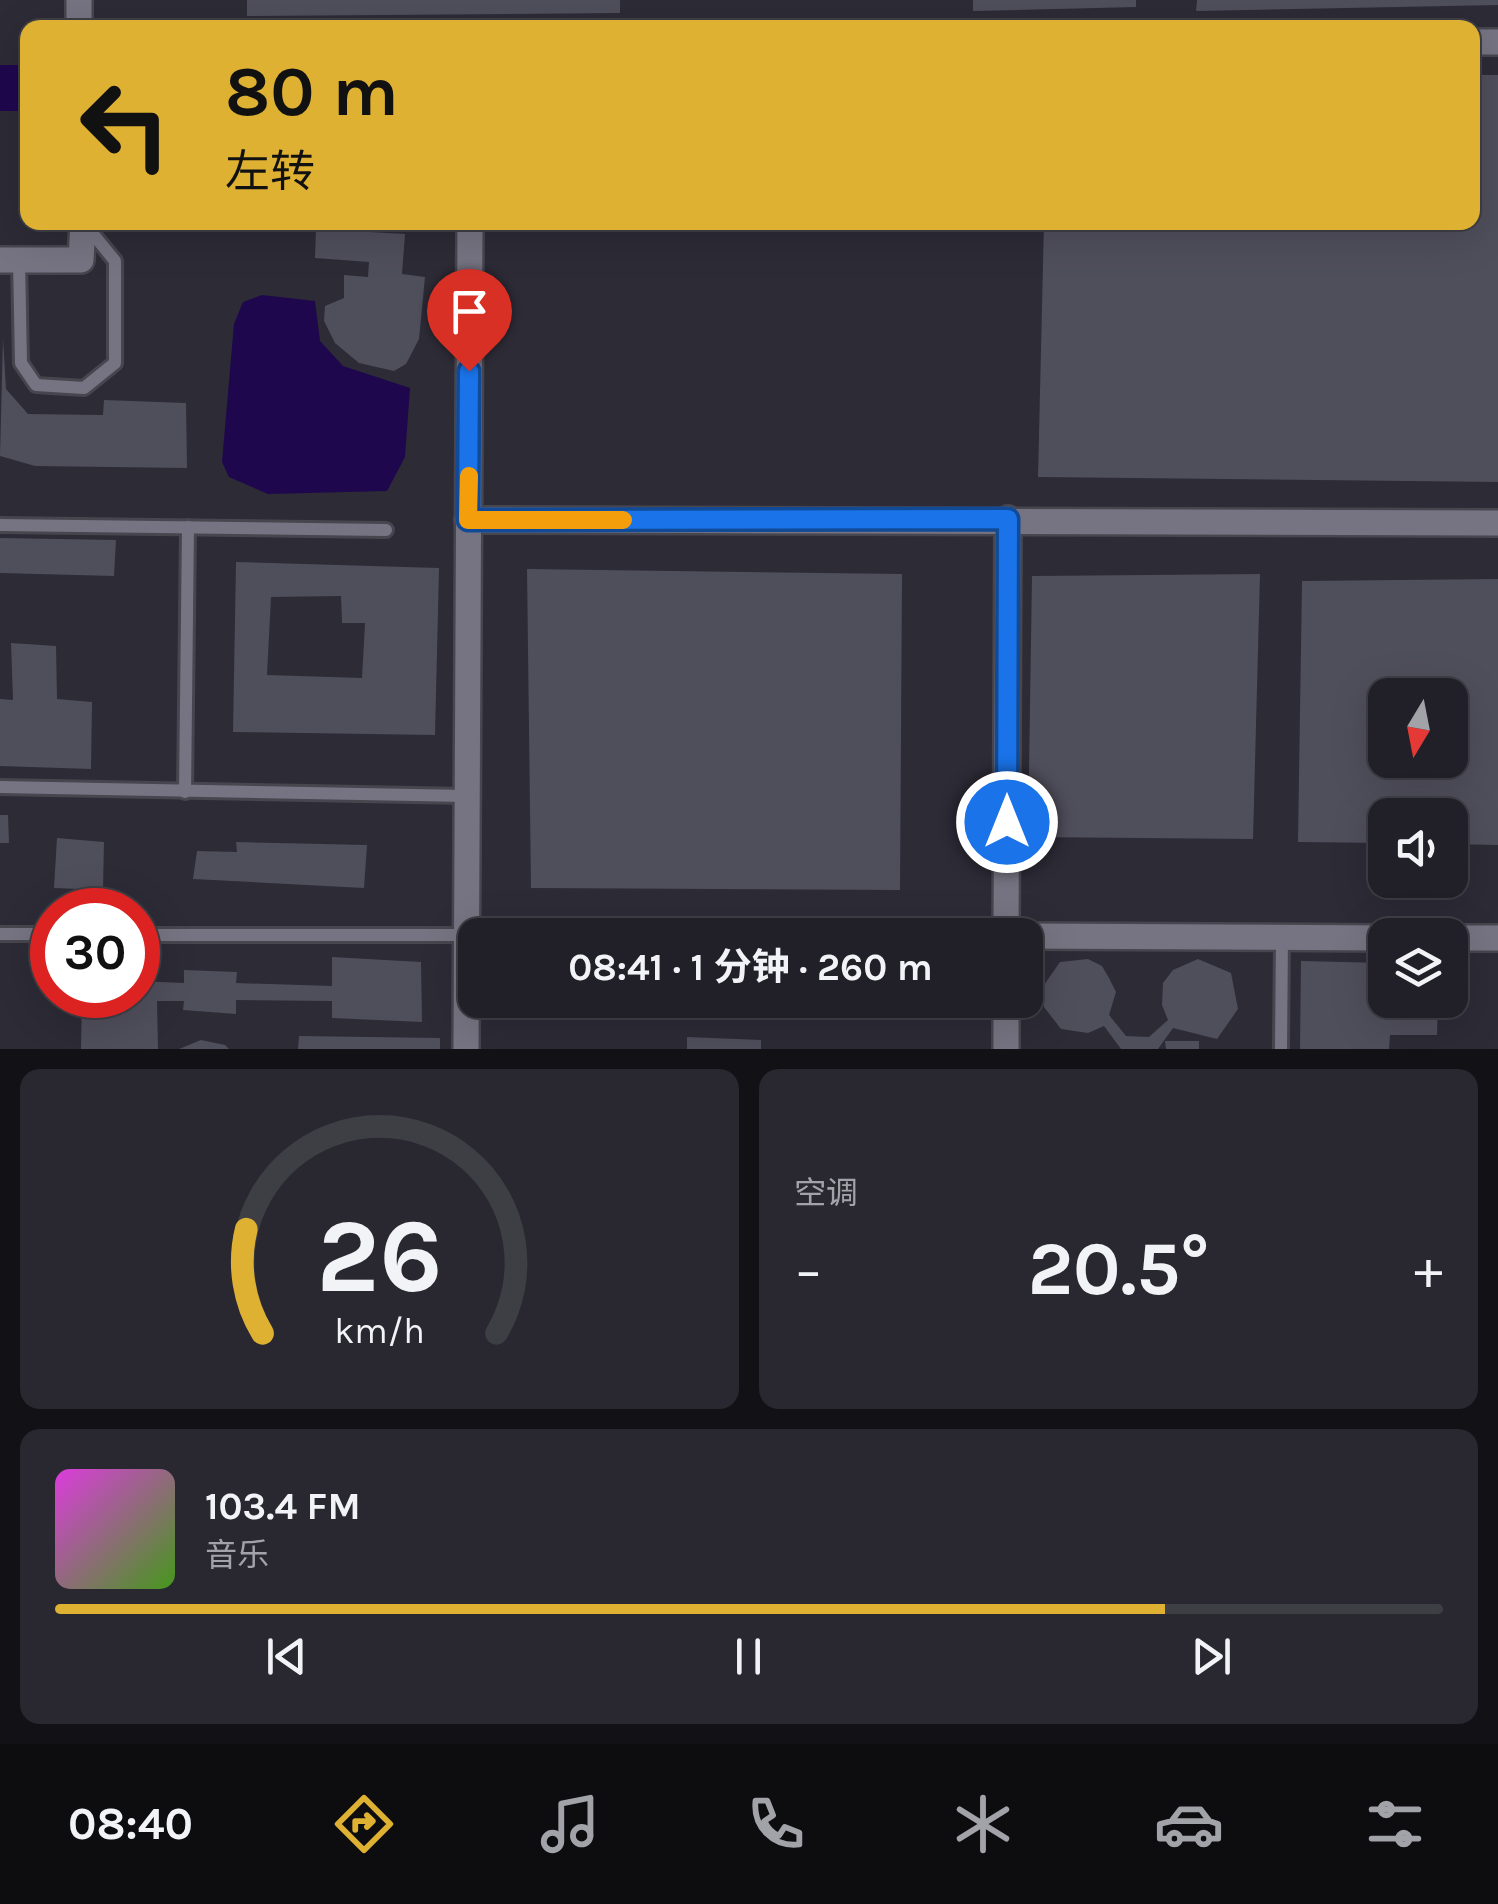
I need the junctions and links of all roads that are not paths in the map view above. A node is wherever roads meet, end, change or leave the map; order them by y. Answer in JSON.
{"nodes":[{"id":1,"x":83,"y":230,"type":"edge"},
{"id":2,"x":89,"y":230,"type":"edge"},
{"id":3,"x":470,"y":230,"type":"edge"},
{"id":4,"x":9,"y":260,"type":"edge"},
{"id":5,"x":1008,"y":519,"type":"junction"},
{"id":6,"x":468,"y":520,"type":"junction"},
{"id":7,"x":1498,"y":523,"type":"edge"},
{"id":8,"x":0,"y":525,"type":"edge"},
{"id":9,"x":188,"y":528,"type":"junction"},
{"id":10,"x":386,"y":530,"type":"dead end"},
{"id":11,"x":0,"y":787,"type":"edge"},
{"id":12,"x":185,"y":792,"type":"junction"},
{"id":13,"x":467,"y":796,"type":"junction"},
{"id":14,"x":466,"y":918,"type":"edge"},
{"id":15,"x":1006,"y":918,"type":"edge"},
{"id":16,"x":0,"y":934,"type":"edge"},
{"id":17,"x":30,"y":934,"type":"edge"},
{"id":18,"x":160,"y":934,"type":"edge"},
{"id":19,"x":458,"y":935,"type":"edge"},
{"id":20,"x":1043,"y":936,"type":"edge"},
{"id":21,"x":1282,"y":937,"type":"junction"},
{"id":22,"x":1368,"y":938,"type":"edge"},
{"id":23,"x":1468,"y":938,"type":"edge"},
{"id":24,"x":1498,"y":938,"type":"edge"},
{"id":25,"x":466,"y":1018,"type":"edge"},
{"id":26,"x":1006,"y":1018,"type":"edge"},
{"id":27,"x":466,"y":1049,"type":"edge"},
{"id":28,"x":1006,"y":1049,"type":"edge"},
{"id":29,"x":1281,"y":1049,"type":"edge"}],
"edges":[{"from":1,"to":4,"type":"street"},
{"from":2,"to":4,"type":"lane"},
{"from":3,"to":6,"type":"street"},
{"from":5,"to":6,"type":"street"},
{"from":5,"to":7,"type":"street"},
{"from":5,"to":15,"type":"street"},
{"from":6,"to":13,"type":"street"},
{"from":8,"to":9,"type":"lane"},
{"from":9,"to":10,"type":"lane"},
{"from":9,"to":12,"type":"lane"},
{"from":11,"to":12,"type":"lane"},
{"from":12,"to":13,"type":"lane"},
{"from":13,"to":14,"type":"street"},
{"from":16,"to":17,"type":"lane"},
{"from":18,"to":19,"type":"lane"},
{"from":20,"to":21,"type":"street"},
{"from":21,"to":22,"type":"street"},
{"from":21,"to":29,"type":"lane"},
{"from":23,"to":24,"type":"street"},
{"from":25,"to":27,"type":"street"},
{"from":26,"to":28,"type":"street"}]}
